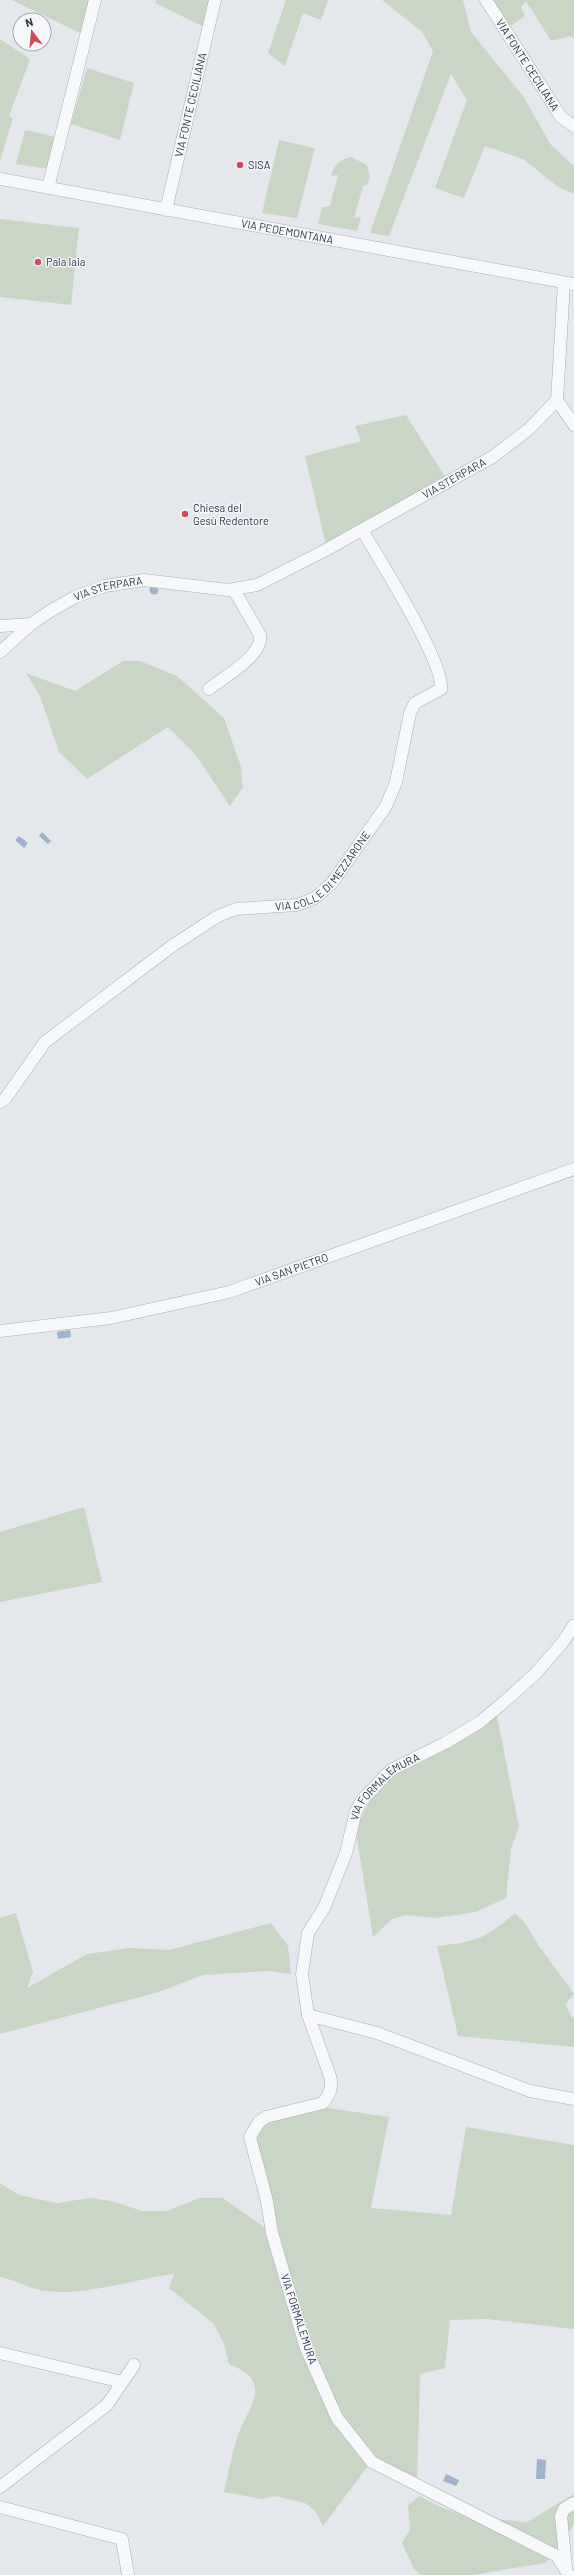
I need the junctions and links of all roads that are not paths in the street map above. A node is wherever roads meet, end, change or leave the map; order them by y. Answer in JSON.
{"nodes":[{"id":1,"x":95,"y":0,"type":"edge"},
{"id":2,"x":215,"y":0,"type":"edge"},
{"id":3,"x":486,"y":0,"type":"edge"},
{"id":4,"x":574,"y":126,"type":"edge"},
{"id":5,"x":0,"y":179,"type":"edge"},
{"id":6,"x":48,"y":188,"type":"junction"},
{"id":7,"x":166,"y":210,"type":"junction"},
{"id":8,"x":569,"y":284,"type":"edge"},
{"id":9,"x":557,"y":400,"type":"junction"},
{"id":10,"x":574,"y":425,"type":"edge"},
{"id":11,"x":362,"y":530,"type":"junction"},
{"id":12,"x":234,"y":590,"type":"junction"},
{"id":13,"x":31,"y":624,"type":"junction"},
{"id":14,"x":0,"y":626,"type":"edge"},
{"id":15,"x":0,"y":652,"type":"edge"},
{"id":16,"x":209,"y":688,"type":"dead end"},
{"id":17,"x":0,"y":1102,"type":"edge"},
{"id":18,"x":574,"y":1169,"type":"edge"},
{"id":19,"x":0,"y":1331,"type":"edge"},
{"id":20,"x":574,"y":1624,"type":"edge"},
{"id":21,"x":308,"y":2015,"type":"junction"},
{"id":22,"x":574,"y":2099,"type":"edge"},
{"id":23,"x":0,"y":2353,"type":"edge"},
{"id":24,"x":134,"y":2365,"type":"dead end"},
{"id":25,"x":122,"y":2382,"type":"junction"},
{"id":26,"x":0,"y":2487,"type":"edge"},
{"id":27,"x":574,"y":2503,"type":"edge"},
{"id":28,"x":0,"y":2507,"type":"edge"},
{"id":29,"x":568,"y":2572,"type":"edge"},
{"id":30,"x":128,"y":2575,"type":"edge"}],
"edges":[{"from":1,"to":6,"type":"street"},
{"from":2,"to":7,"type":"street","name":"VIA FONTE CECILIANA"},
{"from":3,"to":4,"type":"street","name":"VIA FONTE CECILIANA"},
{"from":5,"to":6,"type":"street","name":"VIA PEDEMONTANA"},
{"from":6,"to":7,"type":"street","name":"VIA PEDEMONTANA"},
{"from":7,"to":8,"type":"street","name":"VIA PEDEMONTANA"},
{"from":8,"to":9,"type":"street"},
{"from":9,"to":10,"type":"street"},
{"from":9,"to":11,"type":"street","name":"VIA STERPARA"},
{"from":11,"to":12,"type":"street","name":"VIA STERPARA"},
{"from":11,"to":17,"type":"street","name":"VIA COLLE DI MEZZARONE"},
{"from":12,"to":13,"type":"street","name":"VIA STERPARA"},
{"from":12,"to":16,"type":"street"},
{"from":13,"to":14,"type":"street"},
{"from":13,"to":15,"type":"street","name":"VIA STERPARA"},
{"from":18,"to":19,"type":"street","name":"VIA SAN PIETRO"},
{"from":20,"to":21,"type":"street","name":"VIA FORMALEMURA"},
{"from":21,"to":22,"type":"street"},
{"from":21,"to":29,"type":"street","name":"VIA FORMALEMURA"},
{"from":23,"to":25,"type":"street"},
{"from":24,"to":25,"type":"street"},
{"from":25,"to":26,"type":"street"},
{"from":27,"to":29,"type":"street"},
{"from":28,"to":30,"type":"street"}]}
